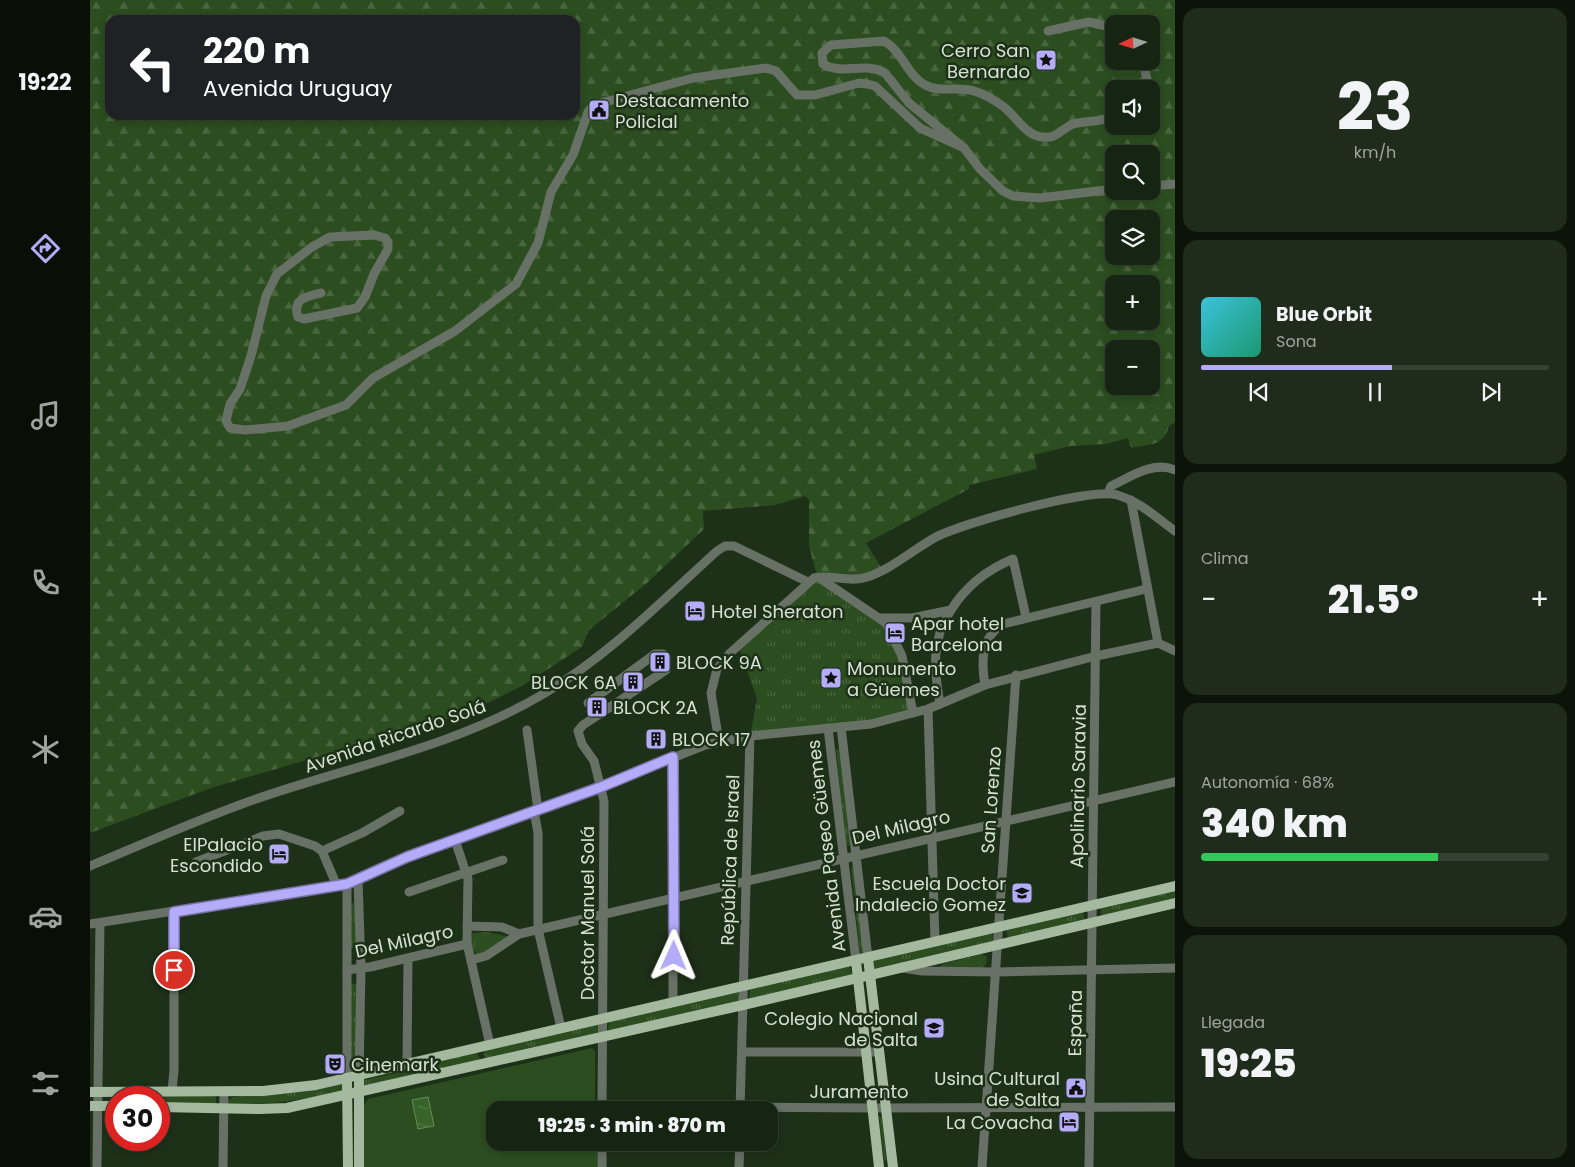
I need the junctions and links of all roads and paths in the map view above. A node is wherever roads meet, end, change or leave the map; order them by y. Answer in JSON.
{"nodes":[{"id":1,"x":1105,"y":26,"type":"edge"},
{"id":2,"x":1048,"y":31,"type":"dead end"},
{"id":3,"x":1105,"y":120,"type":"edge"},
{"id":4,"x":964,"y":148,"type":"junction"},
{"id":5,"x":1175,"y":184,"type":"edge"},
{"id":6,"x":1160,"y":185,"type":"edge"},
{"id":7,"x":1105,"y":191,"type":"edge"},
{"id":8,"x":321,"y":293,"type":"dead end"},
{"id":9,"x":1175,"y":470,"type":"edge"},
{"id":10,"x":1108,"y":493,"type":"junction"},
{"id":11,"x":1131,"y":500,"type":"junction"},
{"id":12,"x":1175,"y":531,"type":"edge"},
{"id":13,"x":818,"y":577,"type":"junction"},
{"id":14,"x":808,"y":582,"type":"junction"},
{"id":15,"x":1146,"y":589,"type":"junction"},
{"id":16,"x":1096,"y":602,"type":"junction"},
{"id":17,"x":951,"y":610,"type":"junction"},
{"id":18,"x":1026,"y":617,"type":"junction"},
{"id":19,"x":881,"y":618,"type":"junction"},
{"id":20,"x":1158,"y":643,"type":"junction"},
{"id":21,"x":1175,"y":651,"type":"edge"},
{"id":22,"x":1096,"y":656,"type":"junction"},
{"id":23,"x":1016,"y":675,"type":"junction"},
{"id":24,"x":985,"y":685,"type":"junction"},
{"id":25,"x":588,"y":703,"type":"dead end"},
{"id":26,"x":940,"y":704,"type":"junction"},
{"id":27,"x":928,"y":709,"type":"junction"},
{"id":28,"x":913,"y":713,"type":"junction"},
{"id":29,"x":841,"y":727,"type":"junction"},
{"id":30,"x":828,"y":728,"type":"junction"},
{"id":31,"x":527,"y":730,"type":"dead end"},
{"id":32,"x":750,"y":736,"type":"junction"},
{"id":33,"x":719,"y":742,"type":"junction"},
{"id":34,"x":673,"y":757,"type":"junction"},
{"id":35,"x":1175,"y":782,"type":"edge"},
{"id":36,"x":601,"y":787,"type":"junction"},
{"id":37,"x":1094,"y":799,"type":"junction"},
{"id":38,"x":536,"y":810,"type":"junction"},
{"id":39,"x":400,"y":811,"type":"dead end"},
{"id":40,"x":1007,"y":820,"type":"junction"},
{"id":41,"x":932,"y":837,"type":"junction"},
{"id":42,"x":454,"y":840,"type":"junction"},
{"id":43,"x":322,"y":851,"type":"junction"},
{"id":44,"x":856,"y":854,"type":"junction"},
{"id":45,"x":844,"y":858,"type":"junction"},
{"id":46,"x":504,"y":860,"type":"dead end"},
{"id":47,"x":196,"y":862,"type":"dead end"},
{"id":48,"x":90,"y":866,"type":"edge"},
{"id":49,"x":466,"y":872,"type":"junction"},
{"id":50,"x":358,"y":880,"type":"junction"},
{"id":51,"x":746,"y":882,"type":"junction"},
{"id":52,"x":347,"y":884,"type":"junction"},
{"id":53,"x":336,"y":886,"type":"junction"},
{"id":54,"x":1175,"y":886,"type":"edge"},
{"id":55,"x":409,"y":892,"type":"dead end"},
{"id":56,"x":674,"y":898,"type":"junction"},
{"id":57,"x":1175,"y":903,"type":"edge"},
{"id":58,"x":1092,"y":906,"type":"junction"},
{"id":59,"x":174,"y":912,"type":"junction"},
{"id":60,"x":603,"y":914,"type":"junction"},
{"id":61,"x":1093,"y":922,"type":"junction"},
{"id":62,"x":100,"y":923,"type":"junction"},
{"id":63,"x":90,"y":924,"type":"edge"},
{"id":64,"x":467,"y":926,"type":"junction"},
{"id":65,"x":999,"y":927,"type":"junction"},
{"id":66,"x":538,"y":929,"type":"junction"},
{"id":67,"x":519,"y":934,"type":"junction"},
{"id":68,"x":935,"y":941,"type":"junction"},
{"id":69,"x":467,"y":944,"type":"junction"},
{"id":70,"x":998,"y":945,"type":"junction"},
{"id":71,"x":408,"y":958,"type":"junction"},
{"id":72,"x":868,"y":958,"type":"junction"},
{"id":73,"x":471,"y":960,"type":"junction"},
{"id":74,"x":856,"y":961,"type":"junction"},
{"id":75,"x":903,"y":968,"type":"junction"},
{"id":76,"x":1175,"y":968,"type":"edge"},
{"id":77,"x":361,"y":969,"type":"junction"},
{"id":78,"x":1092,"y":969,"type":"junction"},
{"id":79,"x":347,"y":970,"type":"junction"},
{"id":80,"x":996,"y":972,"type":"junction"},
{"id":81,"x":870,"y":976,"type":"junction"},
{"id":82,"x":858,"y":979,"type":"junction"},
{"id":83,"x":743,"y":985,"type":"junction"},
{"id":84,"x":674,"y":1001,"type":"junction"},
{"id":85,"x":743,"y":1005,"type":"junction"},
{"id":86,"x":603,"y":1019,"type":"junction"},
{"id":87,"x":561,"y":1028,"type":"junction"},
{"id":88,"x":604,"y":1036,"type":"junction"},
{"id":89,"x":487,"y":1045,"type":"junction"},
{"id":90,"x":742,"y":1052,"type":"junction"},
{"id":91,"x":866,"y":1052,"type":"junction"},
{"id":92,"x":879,"y":1052,"type":"junction"},
{"id":93,"x":486,"y":1063,"type":"junction"},
{"id":94,"x":407,"y":1064,"type":"junction"},
{"id":95,"x":359,"y":1077,"type":"junction"},
{"id":96,"x":347,"y":1078,"type":"junction"},
{"id":97,"x":169,"y":1086,"type":"edge"},
{"id":98,"x":170,"y":1091,"type":"edge"},
{"id":99,"x":224,"y":1091,"type":"junction"},
{"id":100,"x":94,"y":1092,"type":"edge"},
{"id":101,"x":359,"y":1093,"type":"junction"},
{"id":102,"x":348,"y":1094,"type":"junction"},
{"id":103,"x":602,"y":1101,"type":"edge"},
{"id":104,"x":740,"y":1101,"type":"edge"},
{"id":105,"x":94,"y":1106,"type":"edge"},
{"id":106,"x":170,"y":1107,"type":"edge"},
{"id":107,"x":223,"y":1107,"type":"junction"},
{"id":108,"x":985,"y":1107,"type":"junction"},
{"id":109,"x":1175,"y":1107,"type":"edge"},
{"id":110,"x":778,"y":1108,"type":"edge"},
{"id":111,"x":872,"y":1108,"type":"junction"},
{"id":112,"x":886,"y":1108,"type":"junction"},
{"id":113,"x":1090,"y":1108,"type":"junction"},
{"id":114,"x":602,"y":1151,"type":"edge"},
{"id":115,"x":740,"y":1151,"type":"edge"},
{"id":116,"x":893,"y":1165,"type":"edge"},
{"id":117,"x":879,"y":1166,"type":"edge"},
{"id":118,"x":97,"y":1167,"type":"edge"},
{"id":119,"x":223,"y":1167,"type":"edge"},
{"id":120,"x":348,"y":1167,"type":"edge"},
{"id":121,"x":359,"y":1167,"type":"edge"},
{"id":122,"x":602,"y":1167,"type":"edge"},
{"id":123,"x":739,"y":1167,"type":"edge"},
{"id":124,"x":982,"y":1167,"type":"edge"},
{"id":125,"x":1089,"y":1167,"type":"edge"}],
"edges":[{"from":1,"to":2,"type":"street"},
{"from":3,"to":4,"type":"street"},
{"from":4,"to":7,"type":"street"},
{"from":4,"to":8,"type":"street"},
{"from":5,"to":6,"type":"street"},
{"from":9,"to":10,"type":"street"},
{"from":10,"to":11,"type":"street"},
{"from":10,"to":13,"type":"street"},
{"from":11,"to":12,"type":"street"},
{"from":11,"to":15,"type":"street"},
{"from":13,"to":14,"type":"street"},
{"from":13,"to":19,"type":"street"},
{"from":14,"to":33,"type":"street"},
{"from":14,"to":48,"type":"street","name":"Avenida Ricardo Solá"},
{"from":15,"to":16,"type":"street"},
{"from":15,"to":20,"type":"street"},
{"from":16,"to":18,"type":"street"},
{"from":16,"to":22,"type":"street","name":"Apolinario Saravia"},
{"from":17,"to":18,"type":"street"},
{"from":17,"to":19,"type":"street"},
{"from":17,"to":26,"type":"street"},
{"from":18,"to":24,"type":"street"},
{"from":19,"to":28,"type":"street"},
{"from":20,"to":21,"type":"street"},
{"from":20,"to":22,"type":"street"},
{"from":22,"to":23,"type":"street"},
{"from":22,"to":37,"type":"street","name":"Apolinario Saravia"},
{"from":23,"to":24,"type":"street"},
{"from":23,"to":40,"type":"street","name":"San Lorenzo"},
{"from":24,"to":26,"type":"street"},
{"from":25,"to":36,"type":"street","name":"Doctor Manuel Solá"},
{"from":26,"to":27,"type":"street"},
{"from":27,"to":28,"type":"street"},
{"from":27,"to":41,"type":"street"},
{"from":28,"to":29,"type":"street"},
{"from":29,"to":30,"type":"street"},
{"from":29,"to":44,"type":"street","name":"Avenida Paseo Güemes"},
{"from":30,"to":32,"type":"street"},
{"from":30,"to":45,"type":"street","name":"Avenida Paseo Güemes"},
{"from":31,"to":38,"type":"street"},
{"from":32,"to":33,"type":"street"},
{"from":32,"to":51,"type":"street","name":"República de Israel"},
{"from":33,"to":34,"type":"street"},
{"from":34,"to":36,"type":"street"},
{"from":34,"to":56,"type":"street"},
{"from":35,"to":37,"type":"street","name":"Del Milagro"},
{"from":36,"to":38,"type":"street"},
{"from":36,"to":60,"type":"street","name":"Doctor Manuel Solá"},
{"from":37,"to":40,"type":"street","name":"Del Milagro"},
{"from":37,"to":58,"type":"street","name":"Apolinario Saravia"},
{"from":38,"to":42,"type":"street"},
{"from":38,"to":66,"type":"street"},
{"from":39,"to":43,"type":"street"},
{"from":40,"to":41,"type":"street","name":"Del Milagro"},
{"from":40,"to":65,"type":"street","name":"San Lorenzo"},
{"from":41,"to":44,"type":"street","name":"Del Milagro"},
{"from":41,"to":68,"type":"street"},
{"from":42,"to":49,"type":"street"},
{"from":42,"to":50,"type":"street"},
{"from":43,"to":47,"type":"street"},
{"from":43,"to":53,"type":"street"},
{"from":44,"to":45,"type":"street","name":"Del Milagro"},
{"from":44,"to":72,"type":"street","name":"Avenida Paseo Güemes"},
{"from":45,"to":51,"type":"street","name":"Del Milagro"},
{"from":45,"to":74,"type":"street","name":"Avenida Paseo Güemes"},
{"from":46,"to":49,"type":"street"},
{"from":49,"to":55,"type":"street"},
{"from":49,"to":64,"type":"street"},
{"from":50,"to":52,"type":"street"},
{"from":50,"to":77,"type":"street"},
{"from":51,"to":56,"type":"street","name":"Del Milagro"},
{"from":51,"to":83,"type":"street","name":"República de Israel"},
{"from":52,"to":53,"type":"street"},
{"from":52,"to":79,"type":"street"},
{"from":53,"to":59,"type":"street"},
{"from":54,"to":58,"type":"main road"},
{"from":56,"to":60,"type":"street","name":"Del Milagro"},
{"from":56,"to":84,"type":"street"},
{"from":57,"to":61,"type":"main road"},
{"from":58,"to":61,"type":"street","name":"Apolinario Saravia"},
{"from":58,"to":65,"type":"main road"},
{"from":59,"to":62,"type":"street"},
{"from":59,"to":97,"type":"street"},
{"from":60,"to":66,"type":"street","name":"Del Milagro"},
{"from":60,"to":86,"type":"street","name":"Doctor Manuel Solá"},
{"from":61,"to":70,"type":"main road"},
{"from":61,"to":78,"type":"street","name":"Apolinario Saravia"},
{"from":62,"to":63,"type":"street"},
{"from":62,"to":100,"type":"street"},
{"from":64,"to":67,"type":"street","name":"Del Milagro"},
{"from":64,"to":69,"type":"street"},
{"from":65,"to":68,"type":"main road"},
{"from":65,"to":70,"type":"street","name":"San Lorenzo"},
{"from":66,"to":67,"type":"street","name":"Del Milagro"},
{"from":66,"to":87,"type":"street"},
{"from":67,"to":73,"type":"street","name":"Del Milagro"},
{"from":68,"to":72,"type":"main road"},
{"from":69,"to":71,"type":"street","name":"Del Milagro"},
{"from":69,"to":73,"type":"street"},
{"from":70,"to":75,"type":"main road"},
{"from":70,"to":80,"type":"street","name":"San Lorenzo"},
{"from":71,"to":77,"type":"street","name":"Del Milagro"},
{"from":71,"to":94,"type":"street"},
{"from":72,"to":74,"type":"main road"},
{"from":72,"to":81,"type":"main road"},
{"from":73,"to":89,"type":"street"},
{"from":74,"to":82,"type":"main road"},
{"from":74,"to":83,"type":"main road"},
{"from":75,"to":80,"type":"street"},
{"from":75,"to":81,"type":"main road"},
{"from":76,"to":78,"type":"street"},
{"from":77,"to":79,"type":"street","name":"Del Milagro"},
{"from":77,"to":95,"type":"street"},
{"from":78,"to":80,"type":"street"},
{"from":78,"to":113,"type":"street","name":"España"},
{"from":79,"to":96,"type":"street"},
{"from":80,"to":108,"type":"street","name":"San Lorenzo"},
{"from":81,"to":82,"type":"main road"},
{"from":81,"to":92,"type":"main road"},
{"from":82,"to":85,"type":"main road"},
{"from":82,"to":91,"type":"main road"},
{"from":83,"to":84,"type":"main road"},
{"from":83,"to":85,"type":"street","name":"República de Israel"},
{"from":84,"to":86,"type":"main road"},
{"from":85,"to":88,"type":"main road"},
{"from":85,"to":90,"type":"street","name":"República de Israel"},
{"from":86,"to":87,"type":"main road"},
{"from":86,"to":88,"type":"street","name":"Doctor Manuel Solá"},
{"from":87,"to":89,"type":"main road"},
{"from":88,"to":93,"type":"main road"},
{"from":88,"to":103,"type":"street","name":"Doctor Manuel Solá"},
{"from":89,"to":93,"type":"main road"},
{"from":89,"to":94,"type":"main road"},
{"from":90,"to":91,"type":"street"},
{"from":90,"to":104,"type":"street","name":"República de Israel"},
{"from":91,"to":92,"type":"street"},
{"from":91,"to":111,"type":"main road"},
{"from":92,"to":112,"type":"main road"},
{"from":93,"to":101,"type":"main road"},
{"from":94,"to":95,"type":"main road"},
{"from":95,"to":96,"type":"main road"},
{"from":95,"to":101,"type":"main road"},
{"from":96,"to":99,"type":"main road"},
{"from":96,"to":102,"type":"main road"},
{"from":98,"to":99,"type":"main road"},
{"from":99,"to":107,"type":"street"},
{"from":100,"to":105,"type":"street"},
{"from":101,"to":102,"type":"main road"},
{"from":101,"to":121,"type":"main road"},
{"from":102,"to":107,"type":"main road"},
{"from":102,"to":120,"type":"main road"},
{"from":105,"to":118,"type":"street"},
{"from":106,"to":107,"type":"main road"},
{"from":107,"to":119,"type":"street"},
{"from":108,"to":112,"type":"street","name":"Juramento"},
{"from":108,"to":113,"type":"street","name":"Juramento"},
{"from":108,"to":124,"type":"street","name":"San Lorenzo"},
{"from":109,"to":113,"type":"street","name":"Juramento"},
{"from":110,"to":111,"type":"street","name":"Juramento"},
{"from":111,"to":112,"type":"street","name":"Juramento"},
{"from":111,"to":117,"type":"main road"},
{"from":112,"to":116,"type":"main road"},
{"from":113,"to":125,"type":"street","name":"España"},
{"from":114,"to":122,"type":"street"},
{"from":115,"to":123,"type":"street"},
{"from":116,"to":117,"type":"main road"}]}
